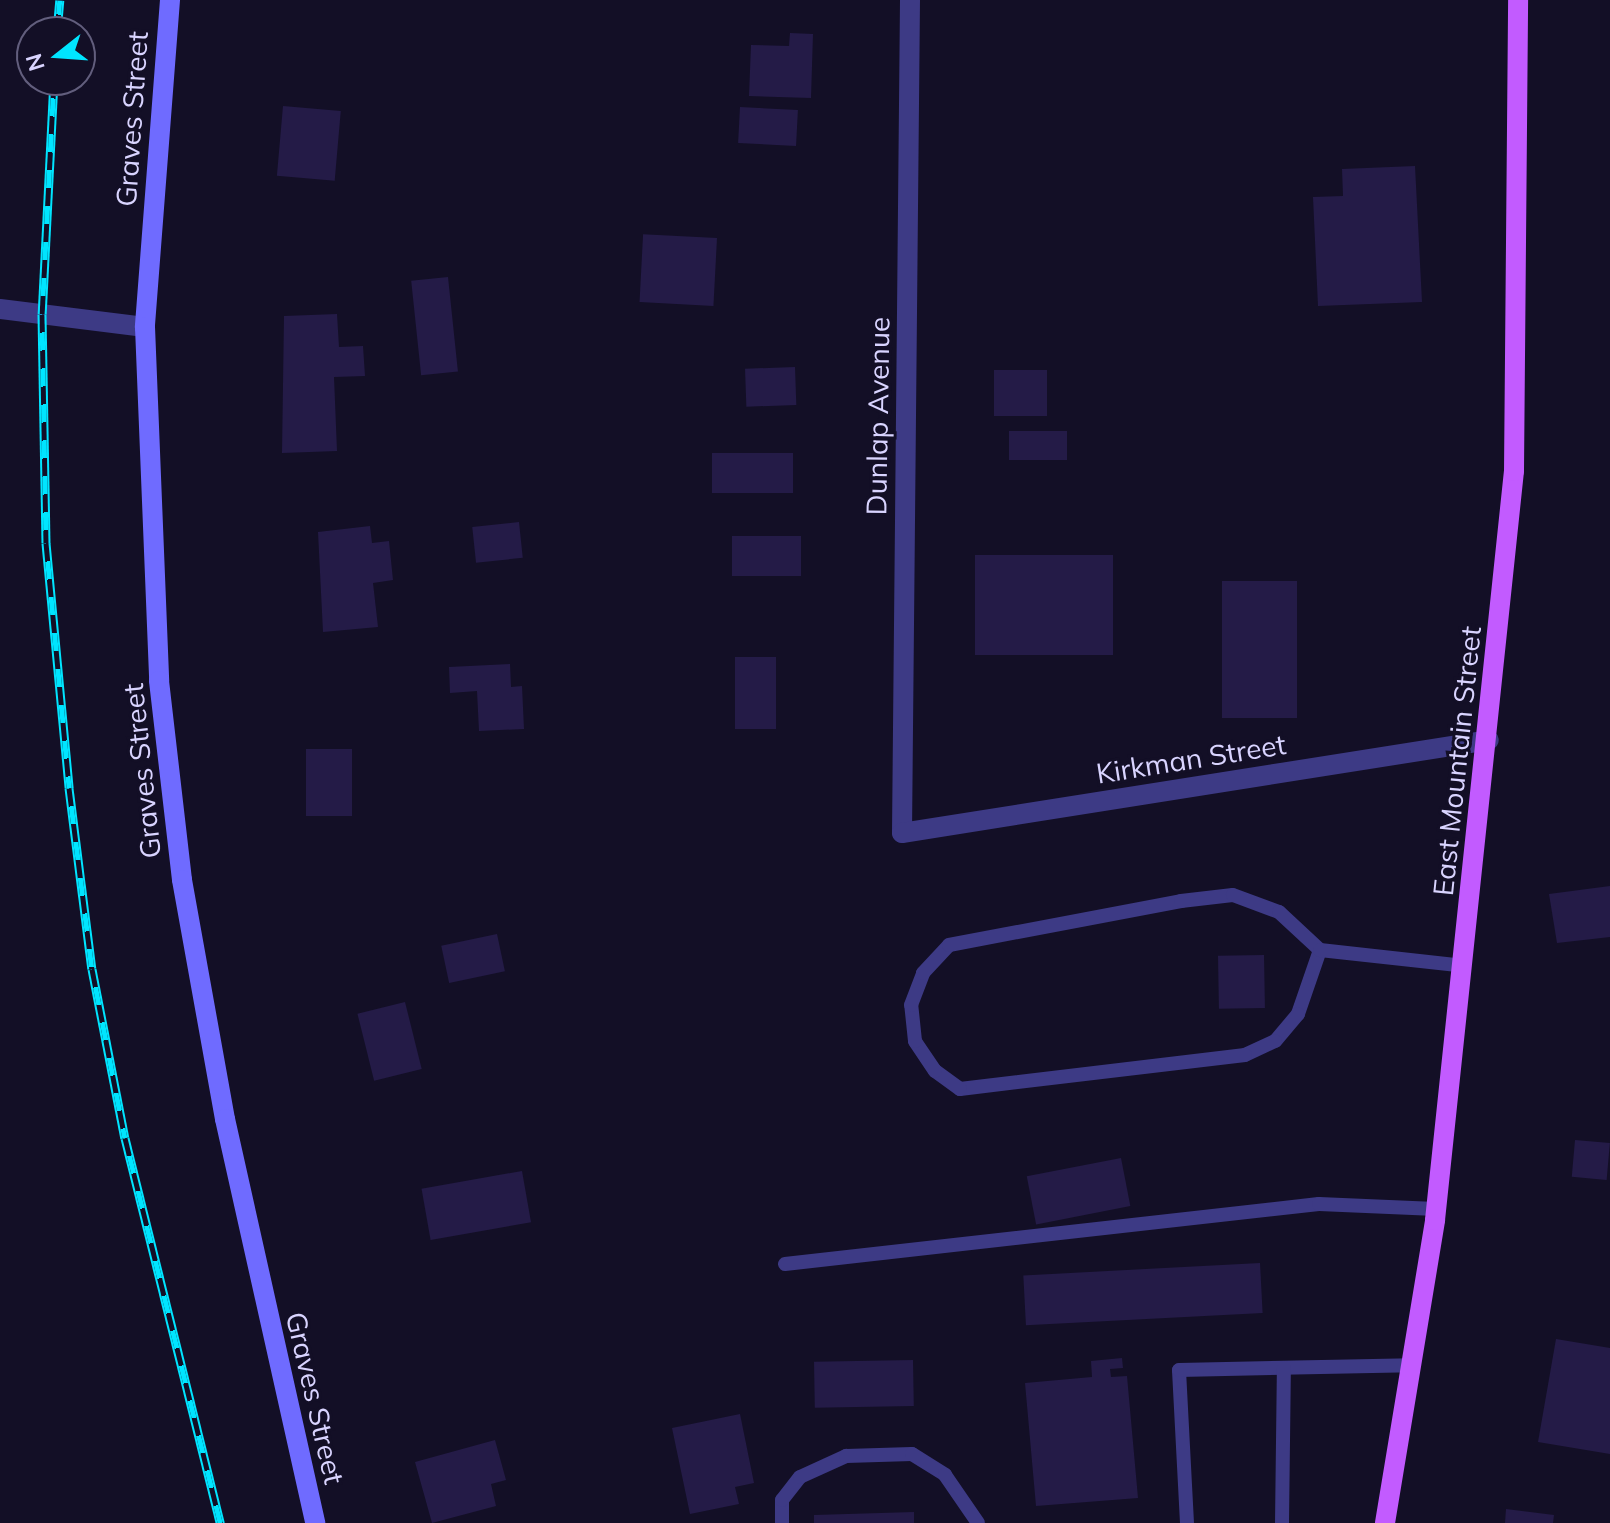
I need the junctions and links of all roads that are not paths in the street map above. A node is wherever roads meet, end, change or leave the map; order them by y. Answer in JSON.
{"nodes":[{"id":1,"x":170,"y":0,"type":"edge"},
{"id":2,"x":910,"y":0,"type":"edge"},
{"id":3,"x":1518,"y":0,"type":"edge"},
{"id":4,"x":0,"y":309,"type":"edge"},
{"id":5,"x":145,"y":327,"type":"junction"},
{"id":6,"x":1489,"y":740,"type":"junction"},
{"id":7,"x":902,"y":833,"type":"joint"},
{"id":8,"x":1320,"y":950,"type":"junction"},
{"id":9,"x":1464,"y":966,"type":"junction"},
{"id":10,"x":1436,"y":1209,"type":"junction"},
{"id":11,"x":785,"y":1264,"type":"dead end"},
{"id":12,"x":1411,"y":1365,"type":"junction"},
{"id":13,"x":1284,"y":1368,"type":"junction"},
{"id":14,"x":315,"y":1523,"type":"edge"},
{"id":15,"x":782,"y":1523,"type":"edge"},
{"id":16,"x":978,"y":1523,"type":"edge"},
{"id":17,"x":1187,"y":1523,"type":"edge"},
{"id":18,"x":1282,"y":1523,"type":"edge"},
{"id":19,"x":1385,"y":1523,"type":"edge"}],
"edges":[{"from":1,"to":5,"type":"street","name":"Graves Street"},
{"from":2,"to":7,"type":"street","name":"Dunlap Avenue"},
{"from":3,"to":6,"type":"main road","name":"East Mountain Street"},
{"from":4,"to":5,"type":"street"},
{"from":5,"to":14,"type":"street","name":"Graves Street"},
{"from":6,"to":7,"type":"street","name":"Kirkman Street"},
{"from":6,"to":9,"type":"main road","name":"East Mountain Street"},
{"from":8,"to":8,"type":"lane"},
{"from":8,"to":9,"type":"lane"},
{"from":9,"to":10,"type":"main road","name":"East Mountain Street"},
{"from":10,"to":11,"type":"lane"},
{"from":10,"to":12,"type":"main road","name":"East Mountain Street"},
{"from":12,"to":13,"type":"lane"},
{"from":12,"to":19,"type":"main road","name":"East Mountain Street"},
{"from":13,"to":17,"type":"lane"},
{"from":13,"to":18,"type":"lane"},
{"from":15,"to":16,"type":"lane"}]}
